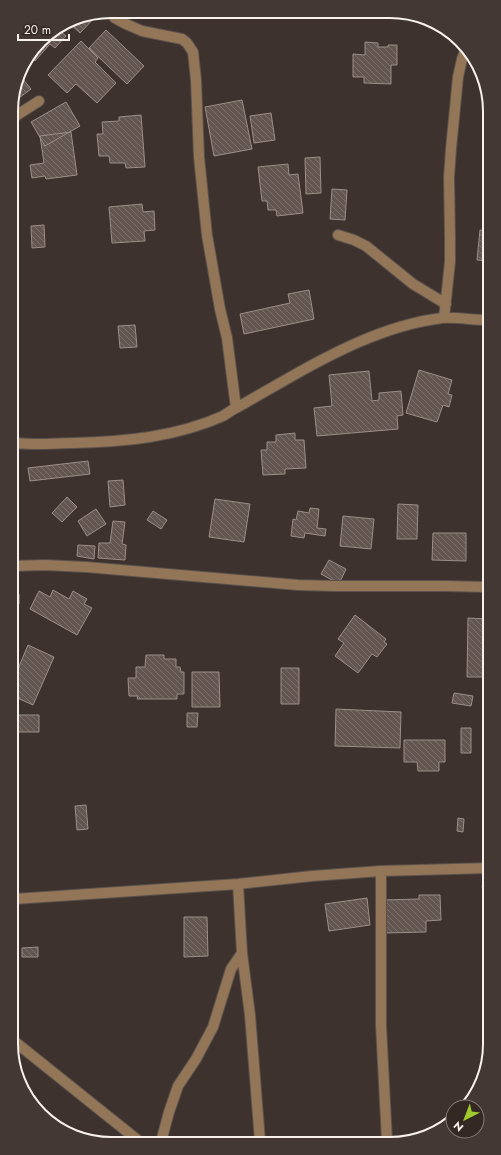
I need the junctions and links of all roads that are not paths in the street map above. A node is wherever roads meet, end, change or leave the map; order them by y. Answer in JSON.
{"nodes":[{"id":1,"x":116,"y":18,"type":"edge"},
{"id":2,"x":464,"y":54,"type":"edge"},
{"id":3,"x":39,"y":101,"type":"dead end"},
{"id":4,"x":18,"y":114,"type":"edge"},
{"id":5,"x":338,"y":235,"type":"dead end"},
{"id":6,"x":446,"y":304,"type":"junction"},
{"id":7,"x":444,"y":318,"type":"junction"},
{"id":8,"x":483,"y":320,"type":"edge"},
{"id":9,"x":236,"y":408,"type":"junction"},
{"id":10,"x":18,"y":443,"type":"edge"},
{"id":11,"x":18,"y":566,"type":"edge"},
{"id":12,"x":483,"y":587,"type":"edge"},
{"id":13,"x":483,"y":868,"type":"edge"},
{"id":14,"x":381,"y":871,"type":"junction"},
{"id":15,"x":238,"y":884,"type":"junction"},
{"id":16,"x":18,"y":899,"type":"edge"},
{"id":17,"x":242,"y":953,"type":"junction"},
{"id":18,"x":18,"y":1044,"type":"edge"},
{"id":19,"x":134,"y":1137,"type":"edge"},
{"id":20,"x":162,"y":1137,"type":"edge"},
{"id":21,"x":260,"y":1137,"type":"edge"},
{"id":22,"x":387,"y":1137,"type":"edge"}],
"edges":[{"from":1,"to":9,"type":"street"},
{"from":2,"to":6,"type":"street"},
{"from":3,"to":4,"type":"street"},
{"from":5,"to":6,"type":"street"},
{"from":6,"to":7,"type":"street"},
{"from":7,"to":8,"type":"street"},
{"from":7,"to":9,"type":"street"},
{"from":9,"to":10,"type":"street"},
{"from":11,"to":12,"type":"street"},
{"from":13,"to":14,"type":"street"},
{"from":14,"to":15,"type":"street"},
{"from":14,"to":22,"type":"street"},
{"from":15,"to":16,"type":"street"},
{"from":15,"to":17,"type":"street"},
{"from":17,"to":20,"type":"street"},
{"from":17,"to":21,"type":"street"},
{"from":18,"to":19,"type":"street"}]}
